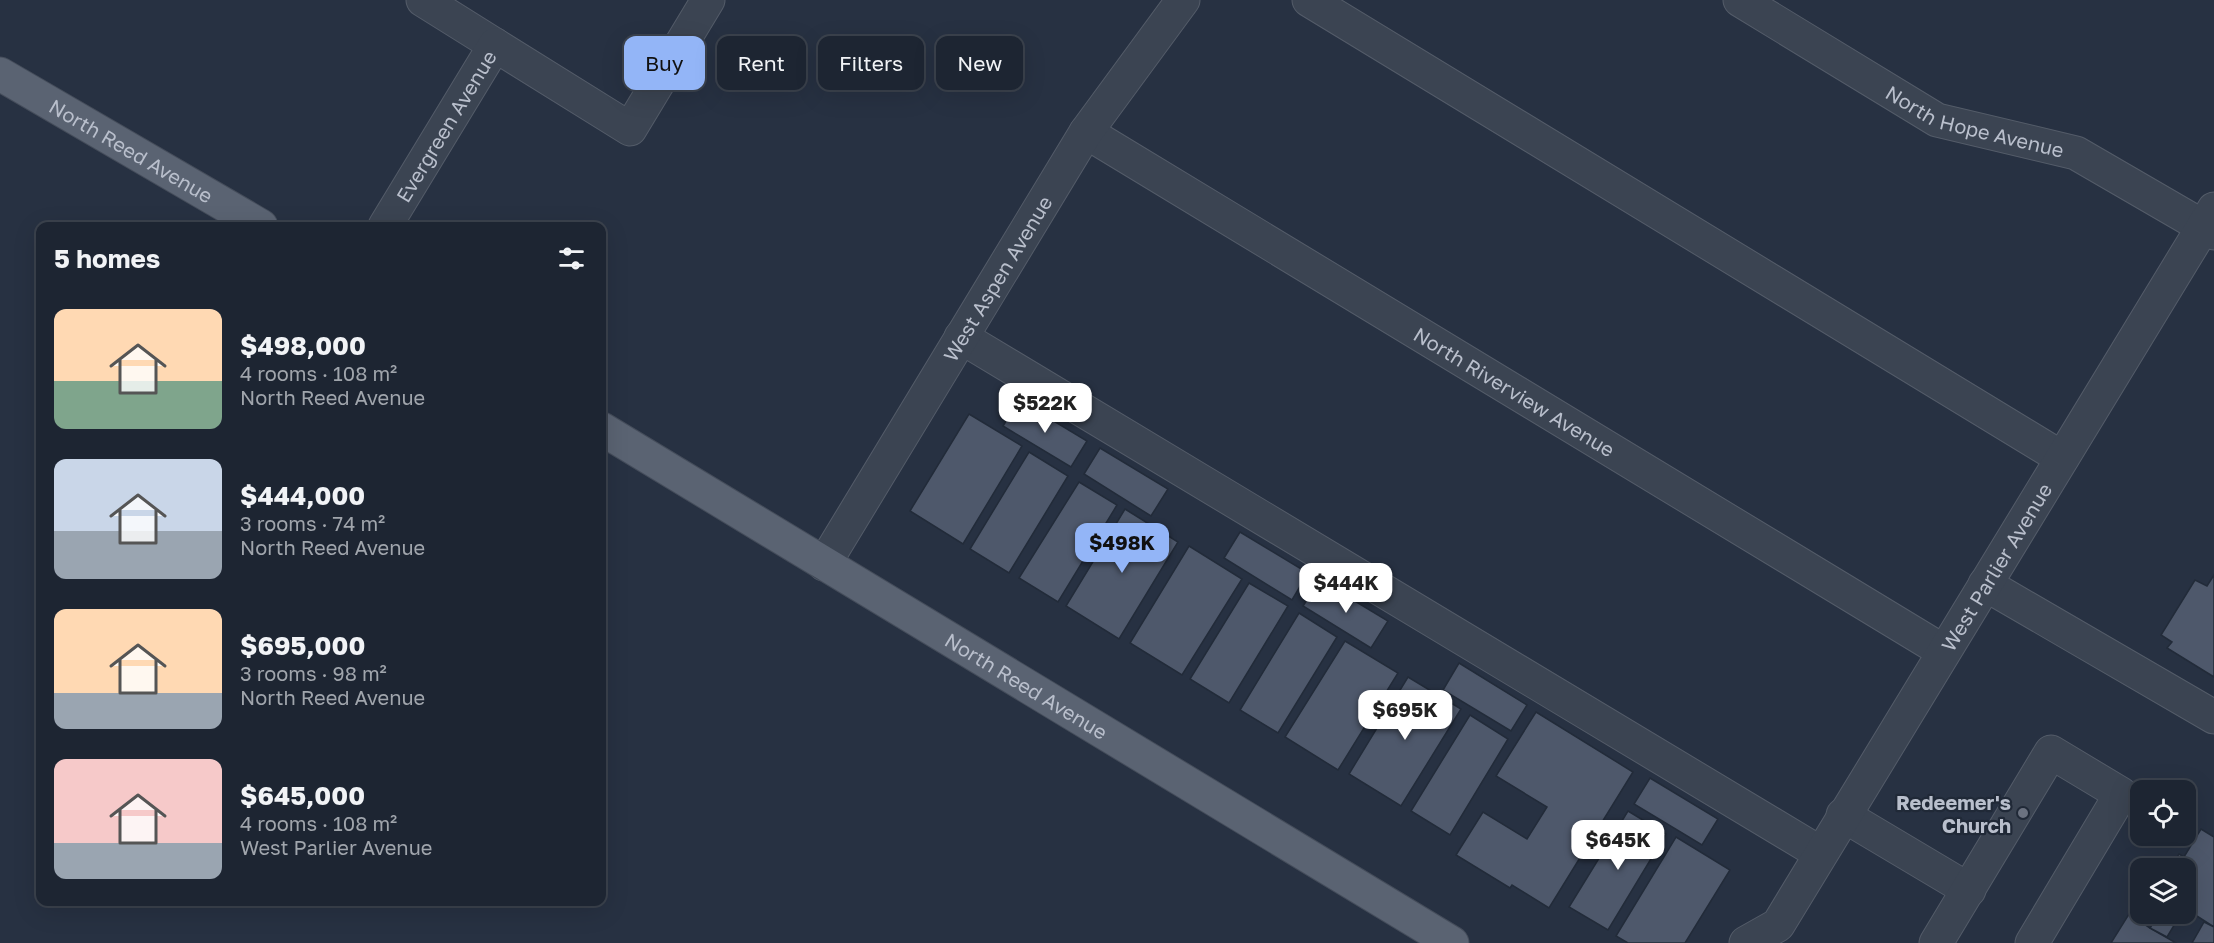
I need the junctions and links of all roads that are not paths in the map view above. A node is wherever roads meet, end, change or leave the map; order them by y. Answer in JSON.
{"nodes":[{"id":1,"x":423,"y":0,"type":"edge"},
{"id":2,"x":708,"y":0,"type":"edge"},
{"id":3,"x":1183,"y":0,"type":"edge"},
{"id":4,"x":1309,"y":0,"type":"edge"},
{"id":5,"x":1740,"y":0,"type":"edge"},
{"id":6,"x":495,"y":45,"type":"junction"},
{"id":7,"x":0,"y":74,"type":"edge"},
{"id":8,"x":1086,"y":132,"type":"junction"},
{"id":9,"x":254,"y":222,"type":"edge"},
{"id":10,"x":387,"y":222,"type":"edge"},
{"id":11,"x":2210,"y":223,"type":"edge"},
{"id":12,"x":962,"y":338,"type":"junction"},
{"id":13,"x":606,"y":431,"type":"edge"},
{"id":14,"x":2062,"y":458,"type":"junction"},
{"id":15,"x":824,"y":564,"type":"junction"},
{"id":16,"x":1985,"y":584,"type":"junction"},
{"id":17,"x":1943,"y":651,"type":"junction"},
{"id":18,"x":2214,"y":717,"type":"edge"},
{"id":19,"x":1843,"y":815,"type":"junction"},
{"id":20,"x":1820,"y":853,"type":"junction"},
{"id":21,"x":1969,"y":890,"type":"junction"},
{"id":22,"x":1778,"y":934,"type":"edge"},
{"id":23,"x":1452,"y":943,"type":"edge"},
{"id":24,"x":1746,"y":943,"type":"edge"},
{"id":25,"x":1936,"y":943,"type":"edge"},
{"id":26,"x":2032,"y":943,"type":"edge"}],
"edges":[{"from":1,"to":6,"type":"street"},
{"from":2,"to":6,"type":"street","name":"Evergreen Avenue"},
{"from":3,"to":8,"type":"street","name":"West Aspen Avenue"},
{"from":4,"to":14,"type":"street"},
{"from":5,"to":11,"type":"street","name":"North Hope Avenue"},
{"from":6,"to":10,"type":"street","name":"Evergreen Avenue"},
{"from":7,"to":9,"type":"main road","name":"North Reed Avenue"},
{"from":8,"to":12,"type":"street","name":"West Aspen Avenue"},
{"from":8,"to":17,"type":"street","name":"North Riverview Avenue"},
{"from":11,"to":14,"type":"street","name":"West Parlier Avenue"},
{"from":12,"to":15,"type":"street","name":"West Aspen Avenue"},
{"from":12,"to":20,"type":"street"},
{"from":13,"to":15,"type":"main road","name":"North Reed Avenue"},
{"from":14,"to":16,"type":"street","name":"West Parlier Avenue"},
{"from":15,"to":23,"type":"main road","name":"North Reed Avenue"},
{"from":16,"to":17,"type":"street","name":"West Parlier Avenue"},
{"from":16,"to":18,"type":"street"},
{"from":17,"to":19,"type":"street","name":"West Parlier Avenue"},
{"from":19,"to":20,"type":"street","name":"West Parlier Avenue"},
{"from":19,"to":21,"type":"street"},
{"from":20,"to":22,"type":"street","name":"West Parlier Avenue"},
{"from":21,"to":25,"type":"street"},
{"from":21,"to":26,"type":"street"},
{"from":22,"to":24,"type":"street","name":"West Parlier Avenue"}]}
